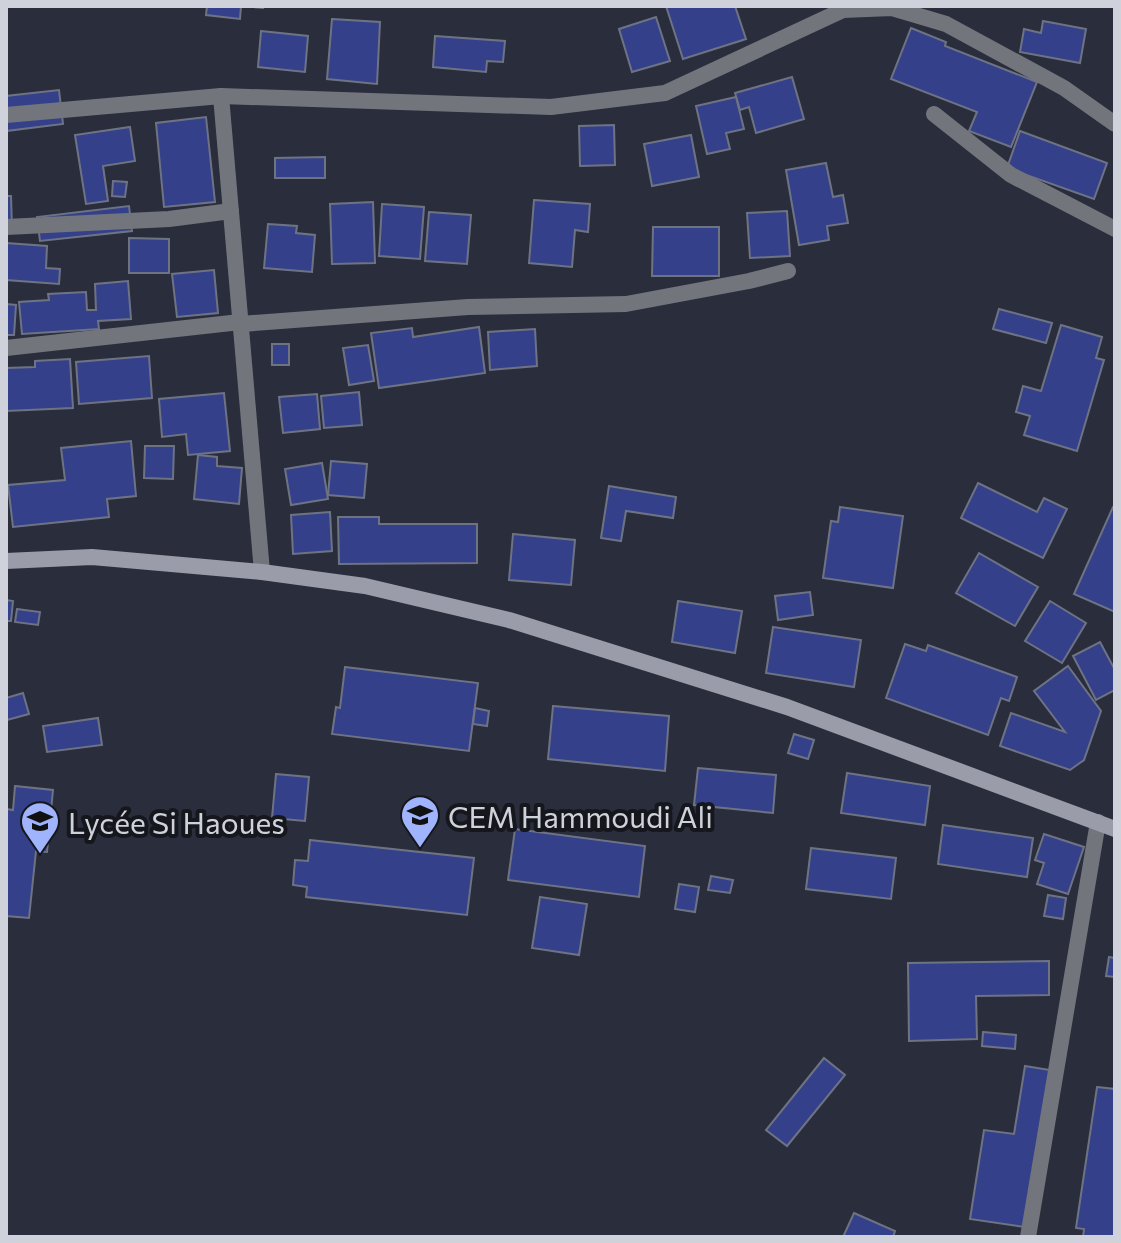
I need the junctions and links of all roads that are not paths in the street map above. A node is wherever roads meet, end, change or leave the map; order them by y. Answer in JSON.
{"nodes":[{"id":1,"x":221,"y":96,"type":"junction"},
{"id":2,"x":934,"y":114,"type":"dead end"},
{"id":3,"x":6,"y":115,"type":"edge"},
{"id":4,"x":1115,"y":124,"type":"edge"},
{"id":5,"x":231,"y":211,"type":"junction"},
{"id":6,"x":6,"y":227,"type":"edge"},
{"id":7,"x":1115,"y":229,"type":"edge"},
{"id":8,"x":788,"y":271,"type":"dead end"},
{"id":9,"x":241,"y":323,"type":"junction"},
{"id":10,"x":6,"y":348,"type":"edge"},
{"id":11,"x":6,"y":561,"type":"edge"},
{"id":12,"x":262,"y":572,"type":"junction"},
{"id":13,"x":1098,"y":822,"type":"junction"},
{"id":14,"x":1115,"y":829,"type":"edge"},
{"id":15,"x":1028,"y":1237,"type":"edge"}],
"edges":[{"from":1,"to":3,"type":"street"},
{"from":1,"to":4,"type":"street"},
{"from":1,"to":5,"type":"street"},
{"from":2,"to":7,"type":"street"},
{"from":5,"to":6,"type":"street"},
{"from":5,"to":9,"type":"street"},
{"from":8,"to":9,"type":"street"},
{"from":9,"to":10,"type":"street"},
{"from":9,"to":12,"type":"street"},
{"from":11,"to":12,"type":"main road"},
{"from":12,"to":13,"type":"main road"},
{"from":13,"to":14,"type":"main road"},
{"from":13,"to":15,"type":"street"}]}
